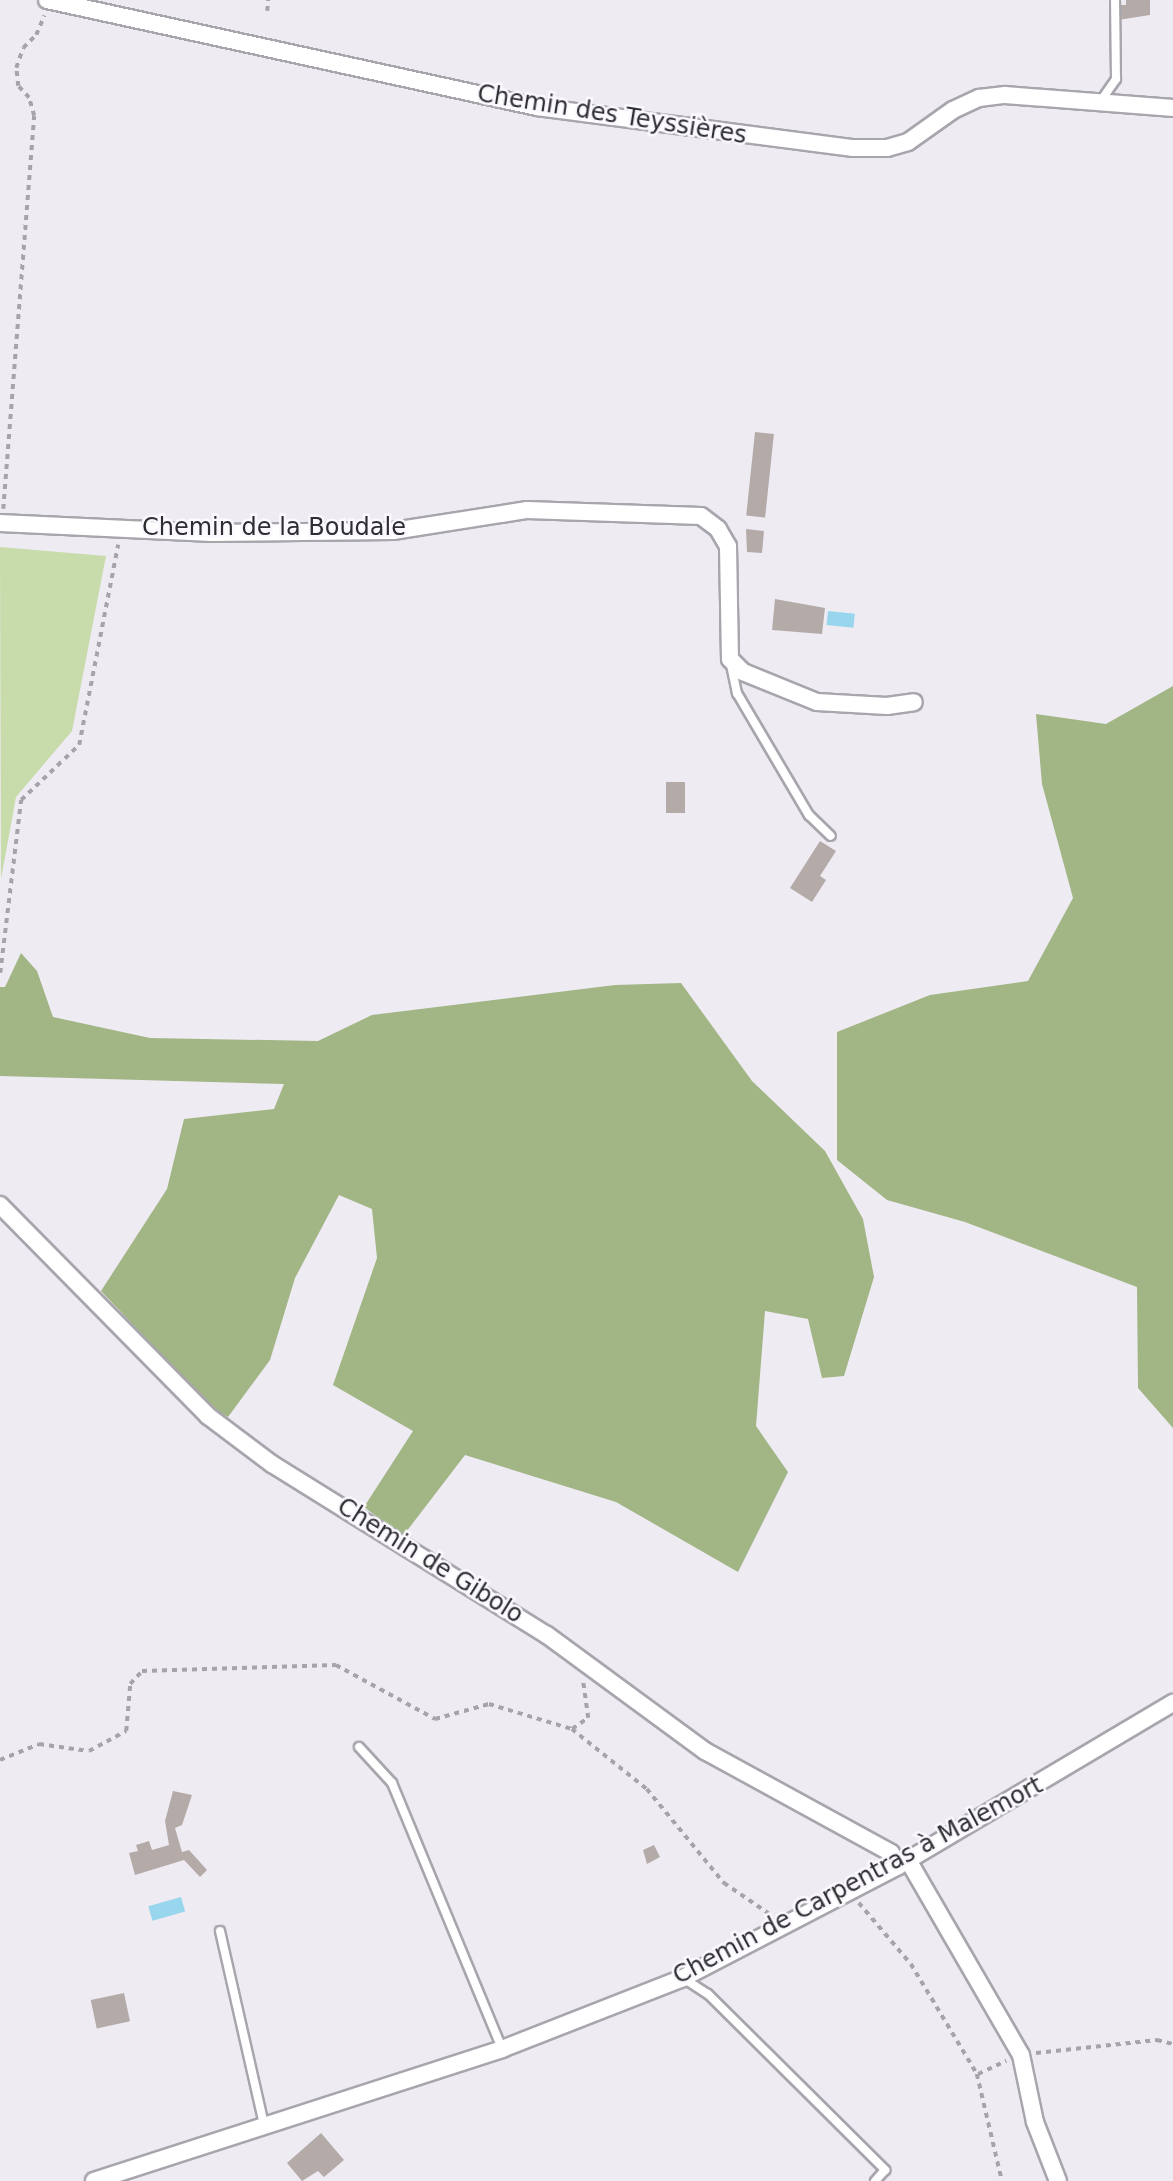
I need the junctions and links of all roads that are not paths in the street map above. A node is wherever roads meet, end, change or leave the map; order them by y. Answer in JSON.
{"nodes":[{"id":1,"x":1115,"y":0,"type":"edge"},
{"id":2,"x":46,"y":4,"type":"edge"},
{"id":3,"x":1100,"y":102,"type":"junction"},
{"id":4,"x":1173,"y":108,"type":"edge"},
{"id":5,"x":1,"y":523,"type":"edge"},
{"id":6,"x":730,"y":659,"type":"junction"},
{"id":7,"x":914,"y":702,"type":"dead end"},
{"id":8,"x":831,"y":836,"type":"dead end"},
{"id":9,"x":0,"y":1205,"type":"edge"},
{"id":10,"x":1173,"y":1703,"type":"edge"},
{"id":11,"x":359,"y":1747,"type":"dead end"},
{"id":12,"x":903,"y":1863,"type":"junction"},
{"id":13,"x":220,"y":1931,"type":"dead end"},
{"id":14,"x":683,"y":1978,"type":"junction"},
{"id":15,"x":502,"y":2049,"type":"junction"},
{"id":16,"x":264,"y":2124,"type":"junction"},
{"id":17,"x":94,"y":2181,"type":"edge"},
{"id":18,"x":875,"y":2181,"type":"edge"},
{"id":19,"x":1058,"y":2181,"type":"edge"}],
"edges":[{"from":1,"to":3,"type":"lane"},
{"from":2,"to":3,"type":"street","name":"Chemin des Teyssières"},
{"from":3,"to":4,"type":"street","name":"Chemin des Teyssières"},
{"from":5,"to":6,"type":"street","name":"Chemin de la Boudale"},
{"from":6,"to":7,"type":"street"},
{"from":6,"to":8,"type":"lane"},
{"from":9,"to":12,"type":"street","name":"Chemin de Gibolo"},
{"from":10,"to":12,"type":"street","name":"Chemin de Carpentras à Malemort"},
{"from":11,"to":15,"type":"lane"},
{"from":12,"to":14,"type":"street","name":"Chemin de Carpentras à Malemort"},
{"from":12,"to":19,"type":"street","name":"Chemin de Gibolo"},
{"from":13,"to":16,"type":"lane"},
{"from":14,"to":15,"type":"street","name":"Chemin de Carpentras à Malemort"},
{"from":14,"to":18,"type":"lane"},
{"from":15,"to":16,"type":"street","name":"Chemin de Carpentras à Malemort"},
{"from":16,"to":17,"type":"street","name":"Chemin de Carpentras à Malemort"}]}
